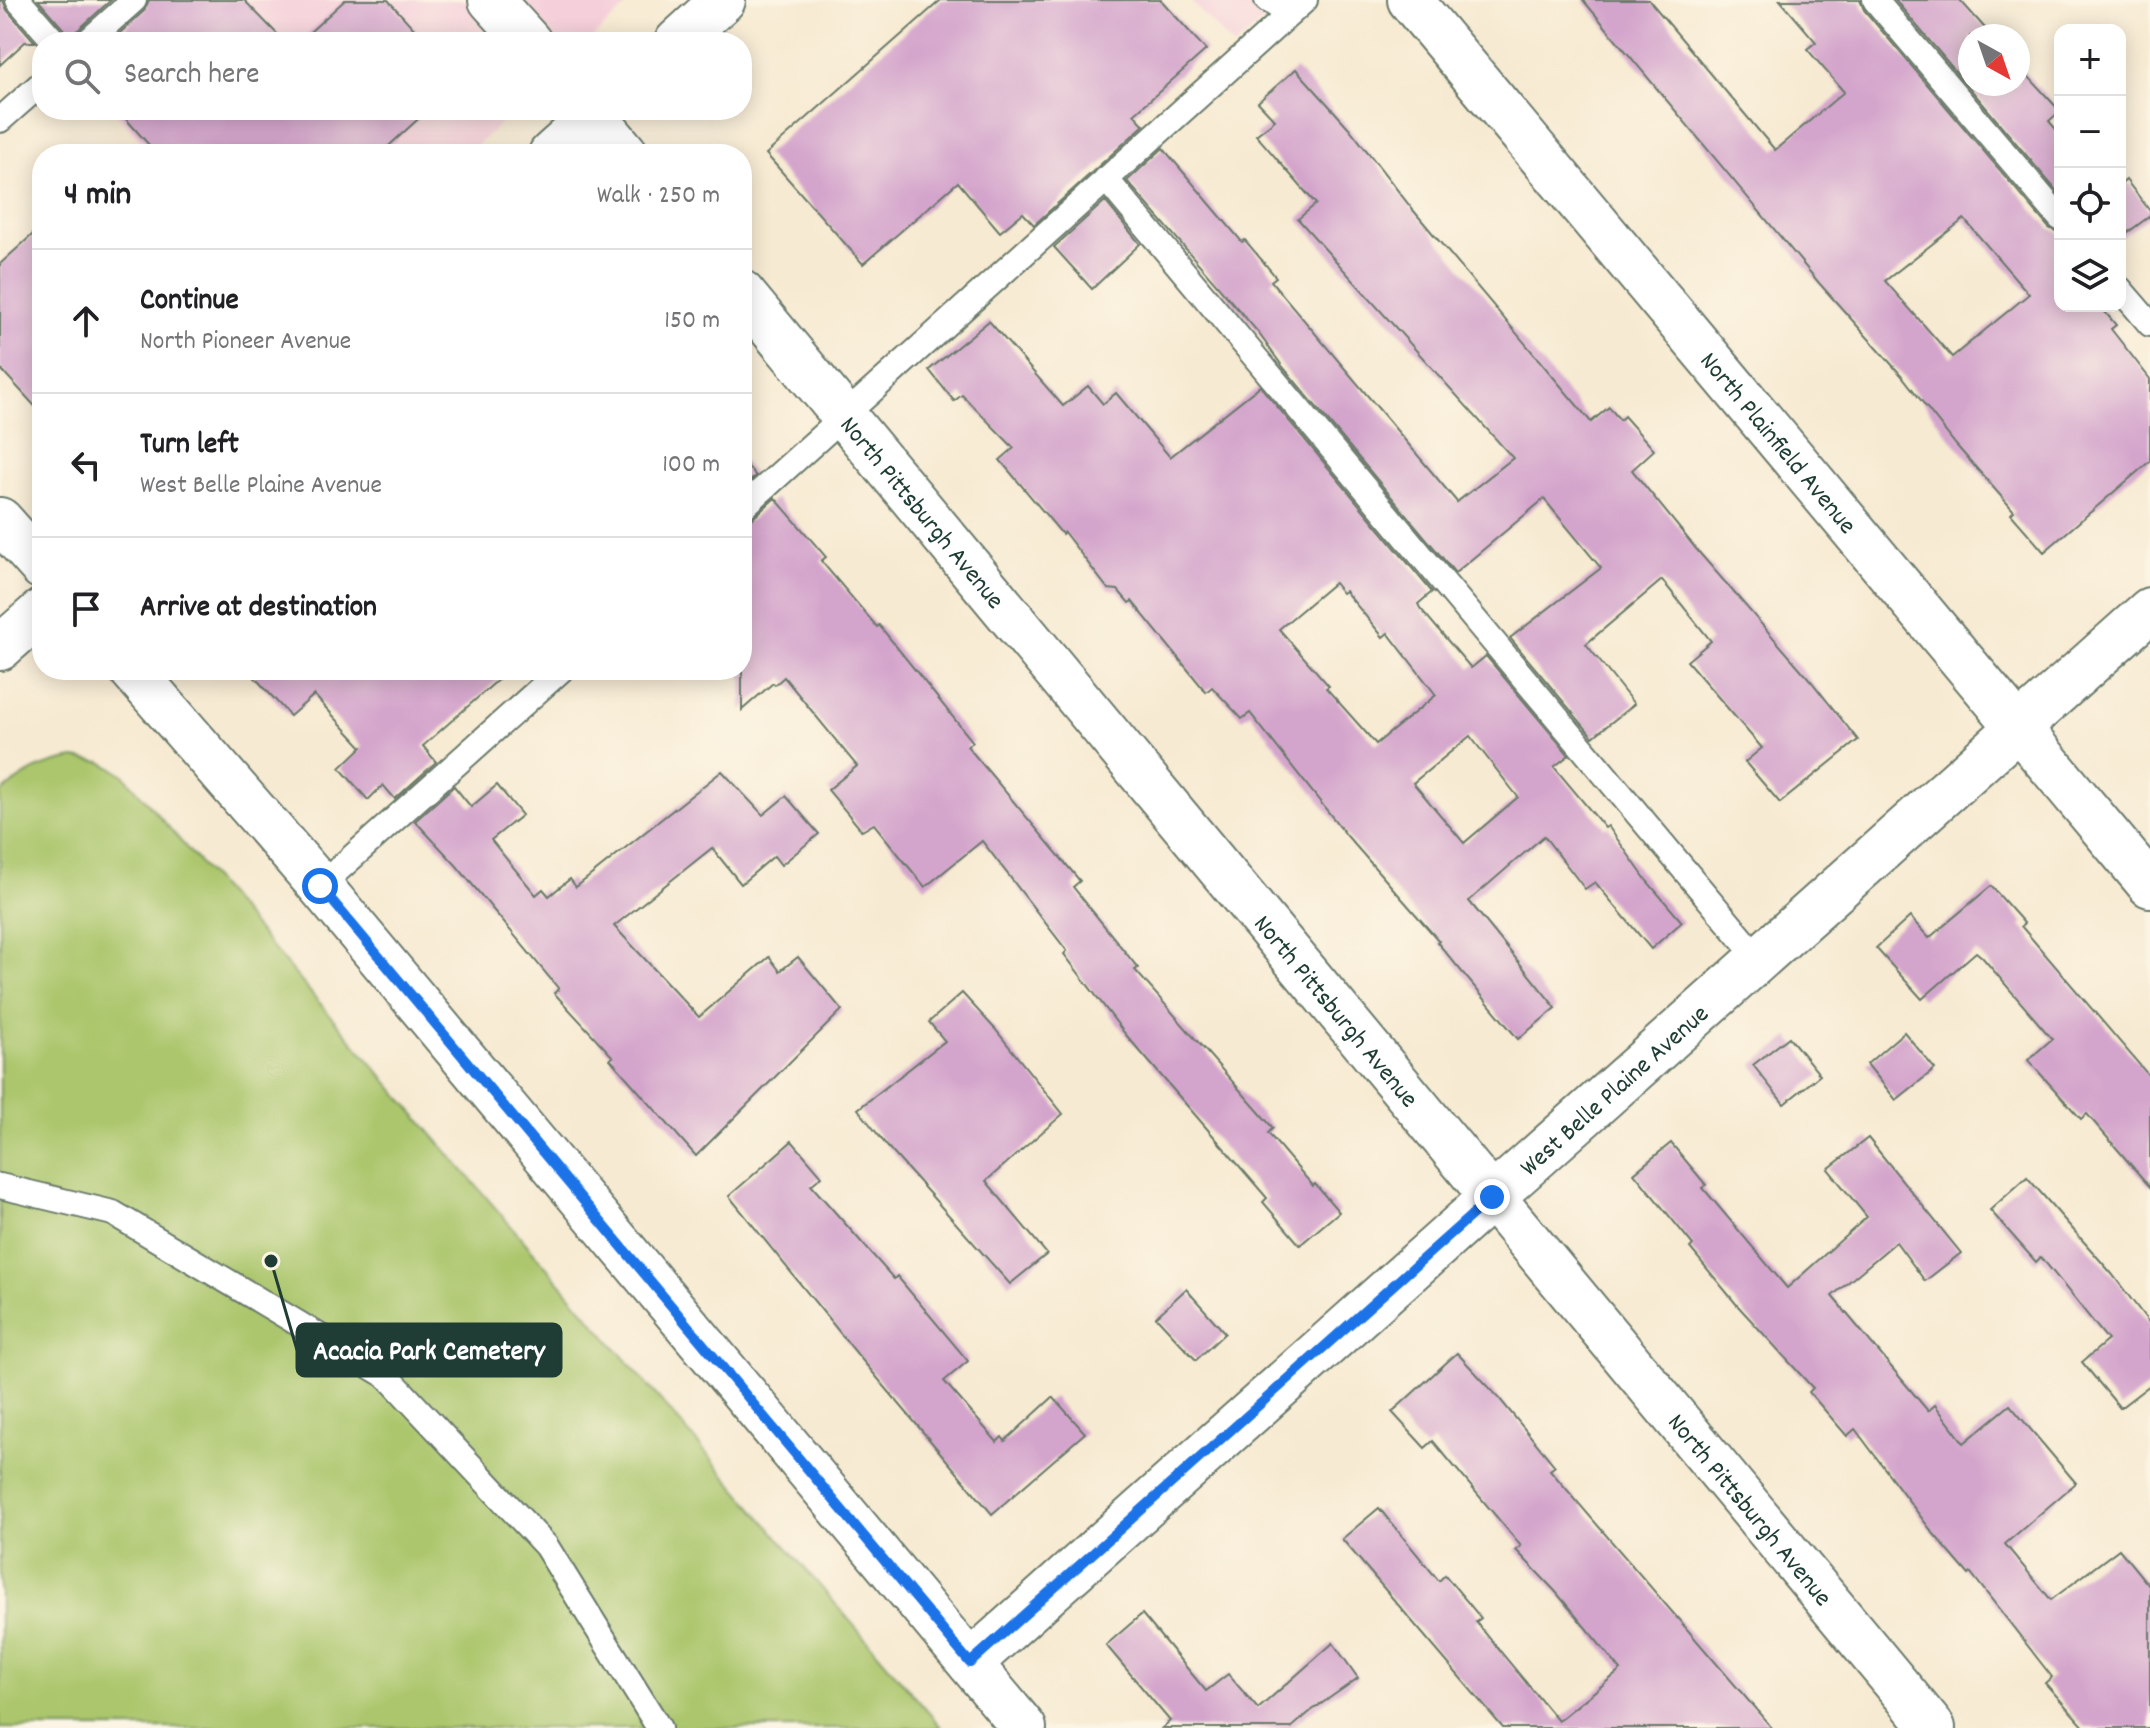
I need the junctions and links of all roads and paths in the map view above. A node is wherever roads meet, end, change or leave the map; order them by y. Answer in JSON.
{"nodes":[{"id":1,"x":18,"y":0,"type":"edge"},
{"id":2,"x":134,"y":0,"type":"edge"},
{"id":3,"x":491,"y":0,"type":"edge"},
{"id":4,"x":723,"y":0,"type":"edge"},
{"id":5,"x":1267,"y":0,"type":"edge"},
{"id":6,"x":1410,"y":0,"type":"edge"},
{"id":7,"x":1875,"y":0,"type":"edge"},
{"id":8,"x":1298,"y":6,"type":"edge"},
{"id":9,"x":46,"y":32,"type":"edge"},
{"id":10,"x":98,"y":32,"type":"edge"},
{"id":11,"x":520,"y":32,"type":"edge"},
{"id":12,"x":688,"y":32,"type":"edge"},
{"id":13,"x":32,"y":92,"type":"edge"},
{"id":14,"x":0,"y":120,"type":"edge"},
{"id":15,"x":587,"y":120,"type":"edge"},
{"id":16,"x":601,"y":120,"type":"edge"},
{"id":17,"x":561,"y":144,"type":"edge"},
{"id":18,"x":619,"y":144,"type":"edge"},
{"id":19,"x":1106,"y":179,"type":"junction"},
{"id":20,"x":2054,"y":211,"type":"edge"},
{"id":21,"x":2126,"y":296,"type":"edge"},
{"id":22,"x":752,"y":305,"type":"edge"},
{"id":23,"x":2150,"y":324,"type":"edge"},
{"id":24,"x":844,"y":416,"type":"junction"},
{"id":25,"x":752,"y":499,"type":"edge"},
{"id":26,"x":0,"y":520,"type":"edge"},
{"id":27,"x":32,"y":556,"type":"edge"},
{"id":28,"x":2150,"y":610,"type":"edge"},
{"id":29,"x":32,"y":620,"type":"edge"},
{"id":30,"x":0,"y":648,"type":"edge"},
{"id":31,"x":141,"y":680,"type":"edge"},
{"id":32,"x":550,"y":680,"type":"edge"},
{"id":33,"x":2018,"y":727,"type":"junction"},
{"id":34,"x":2150,"y":885,"type":"edge"},
{"id":35,"x":320,"y":886,"type":"junction"},
{"id":36,"x":1759,"y":959,"type":"junction"},
{"id":37,"x":0,"y":1186,"type":"edge"},
{"id":38,"x":1492,"y":1197,"type":"junction"},
{"id":39,"x":970,"y":1663,"type":"junction"},
{"id":40,"x":659,"y":1728,"type":"edge"},
{"id":41,"x":1024,"y":1728,"type":"edge"},
{"id":42,"x":1933,"y":1728,"type":"edge"}],
"edges":[{"from":1,"to":9,"type":"lane"},
{"from":2,"to":10,"type":"lane"},
{"from":3,"to":11,"type":"street"},
{"from":4,"to":12,"type":"street"},
{"from":5,"to":8,"type":"lane"},
{"from":6,"to":33,"type":"street","name":"North Plainfield Avenue"},
{"from":7,"to":20,"type":"lane"},
{"from":8,"to":19,"type":"lane"},
{"from":13,"to":14,"type":"lane"},
{"from":15,"to":17,"type":"street"},
{"from":16,"to":18,"type":"street"},
{"from":19,"to":24,"type":"lane"},
{"from":19,"to":36,"type":"lane"},
{"from":21,"to":23,"type":"lane"},
{"from":22,"to":24,"type":"street","name":"North Pittsburgh Avenue"},
{"from":24,"to":25,"type":"lane"},
{"from":24,"to":38,"type":"street","name":"North Pittsburgh Avenue"},
{"from":26,"to":27,"type":"street"},
{"from":28,"to":33,"type":"street","name":"West Belle Plaine Avenue"},
{"from":29,"to":30,"type":"street"},
{"from":31,"to":35,"type":"street"},
{"from":32,"to":35,"type":"lane"},
{"from":33,"to":34,"type":"street","name":"North Plainfield Avenue"},
{"from":33,"to":36,"type":"street","name":"West Belle Plaine Avenue"},
{"from":35,"to":39,"type":"street"},
{"from":36,"to":38,"type":"street","name":"West Belle Plaine Avenue"},
{"from":37,"to":40,"type":"lane"},
{"from":38,"to":39,"type":"street","name":"West Belle Plaine Avenue"},
{"from":38,"to":42,"type":"street","name":"North Pittsburgh Avenue"},
{"from":39,"to":41,"type":"street"}]}
